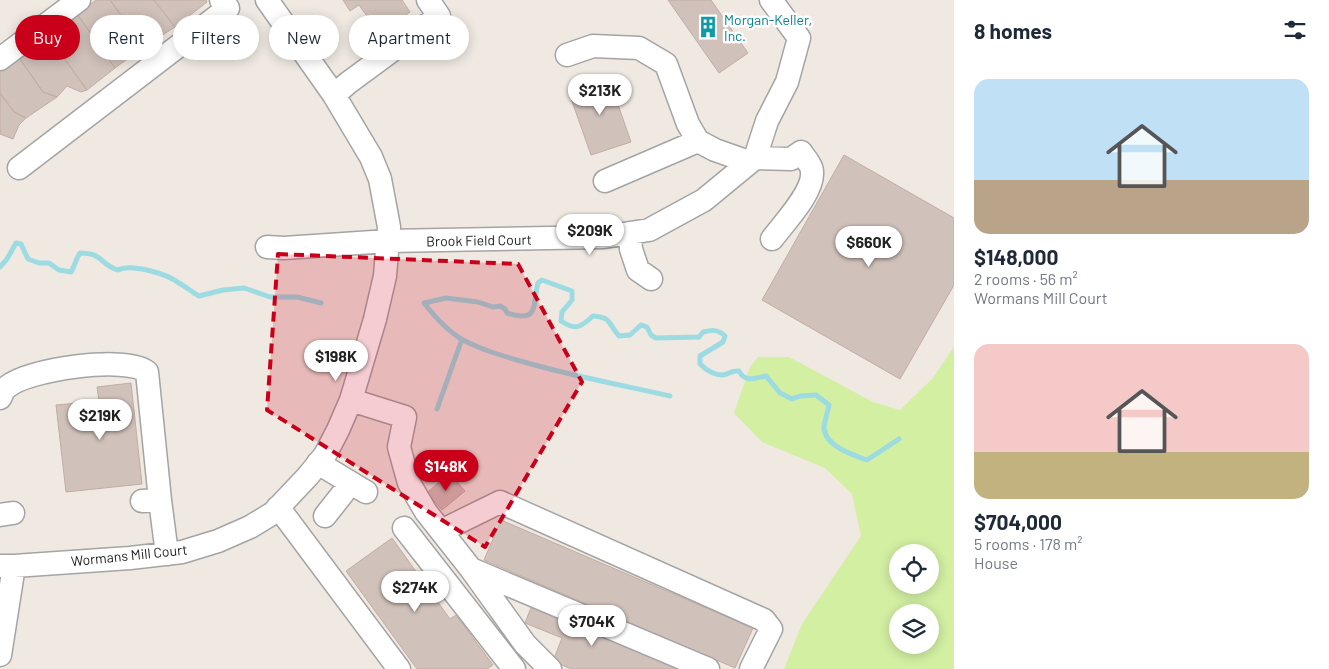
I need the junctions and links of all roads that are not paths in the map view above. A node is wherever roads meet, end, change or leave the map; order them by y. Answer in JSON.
{"nodes":[{"id":1,"x":79,"y":0,"type":"edge"},
{"id":2,"x":222,"y":0,"type":"edge"},
{"id":3,"x":267,"y":0,"type":"edge"},
{"id":4,"x":428,"y":0,"type":"edge"},
{"id":5,"x":771,"y":0,"type":"edge"},
{"id":6,"x":567,"y":55,"type":"dead end"},
{"id":7,"x":0,"y":59,"type":"edge"},
{"id":8,"x":334,"y":95,"type":"junction"},
{"id":9,"x":698,"y":141,"type":"junction"},
{"id":10,"x":752,"y":160,"type":"junction"},
{"id":11,"x":19,"y":168,"type":"dead end"},
{"id":12,"x":605,"y":181,"type":"dead end"},
{"id":13,"x":630,"y":233,"type":"junction"},
{"id":14,"x":772,"y":238,"type":"dead end"},
{"id":15,"x":388,"y":241,"type":"junction"},
{"id":16,"x":267,"y":247,"type":"dead end"},
{"id":17,"x":651,"y":279,"type":"dead end"},
{"id":18,"x":0,"y":398,"type":"edge"},
{"id":19,"x":351,"y":400,"type":"junction"},
{"id":20,"x":318,"y":463,"type":"junction"},
{"id":21,"x":278,"y":507,"type":"junction"},
{"id":22,"x":325,"y":516,"type":"dead end"},
{"id":23,"x":404,"y":528,"type":"dead end"},
{"id":24,"x":441,"y":531,"type":"junction"},
{"id":25,"x":167,"y":554,"type":"junction"},
{"id":26,"x":7,"y":566,"type":"edge"},
{"id":27,"x":471,"y":569,"type":"junction"},
{"id":28,"x":0,"y":656,"type":"edge"},
{"id":29,"x":399,"y":669,"type":"edge"},
{"id":30,"x":514,"y":669,"type":"edge"},
{"id":31,"x":550,"y":669,"type":"edge"},
{"id":32,"x":708,"y":669,"type":"edge"},
{"id":33,"x":751,"y":669,"type":"edge"}],
"edges":[{"from":1,"to":7,"type":"street"},
{"from":2,"to":11,"type":"street"},
{"from":3,"to":8,"type":"street","name":"Wormans Mill Court"},
{"from":4,"to":8,"type":"street"},
{"from":5,"to":10,"type":"street"},
{"from":6,"to":9,"type":"street"},
{"from":8,"to":15,"type":"street","name":"Wormans Mill Court"},
{"from":9,"to":10,"type":"street"},
{"from":9,"to":12,"type":"street"},
{"from":10,"to":13,"type":"street","name":"Brook Field Court"},
{"from":10,"to":14,"type":"street"},
{"from":13,"to":15,"type":"street","name":"Brook Field Court"},
{"from":13,"to":17,"type":"street"},
{"from":15,"to":16,"type":"street","name":"Brook Field Court"},
{"from":15,"to":19,"type":"street","name":"Wormans Mill Court"},
{"from":18,"to":25,"type":"street"},
{"from":19,"to":20,"type":"street","name":"Wormans Mill Court"},
{"from":19,"to":24,"type":"street"},
{"from":20,"to":21,"type":"street","name":"Wormans Mill Court"},
{"from":20,"to":22,"type":"street"},
{"from":21,"to":25,"type":"street","name":"Wormans Mill Court"},
{"from":21,"to":29,"type":"street"},
{"from":23,"to":30,"type":"street"},
{"from":24,"to":27,"type":"street"},
{"from":24,"to":33,"type":"street"},
{"from":25,"to":26,"type":"street","name":"Wormans Mill Court"},
{"from":26,"to":28,"type":"street"},
{"from":27,"to":31,"type":"street"},
{"from":27,"to":32,"type":"street"}]}
